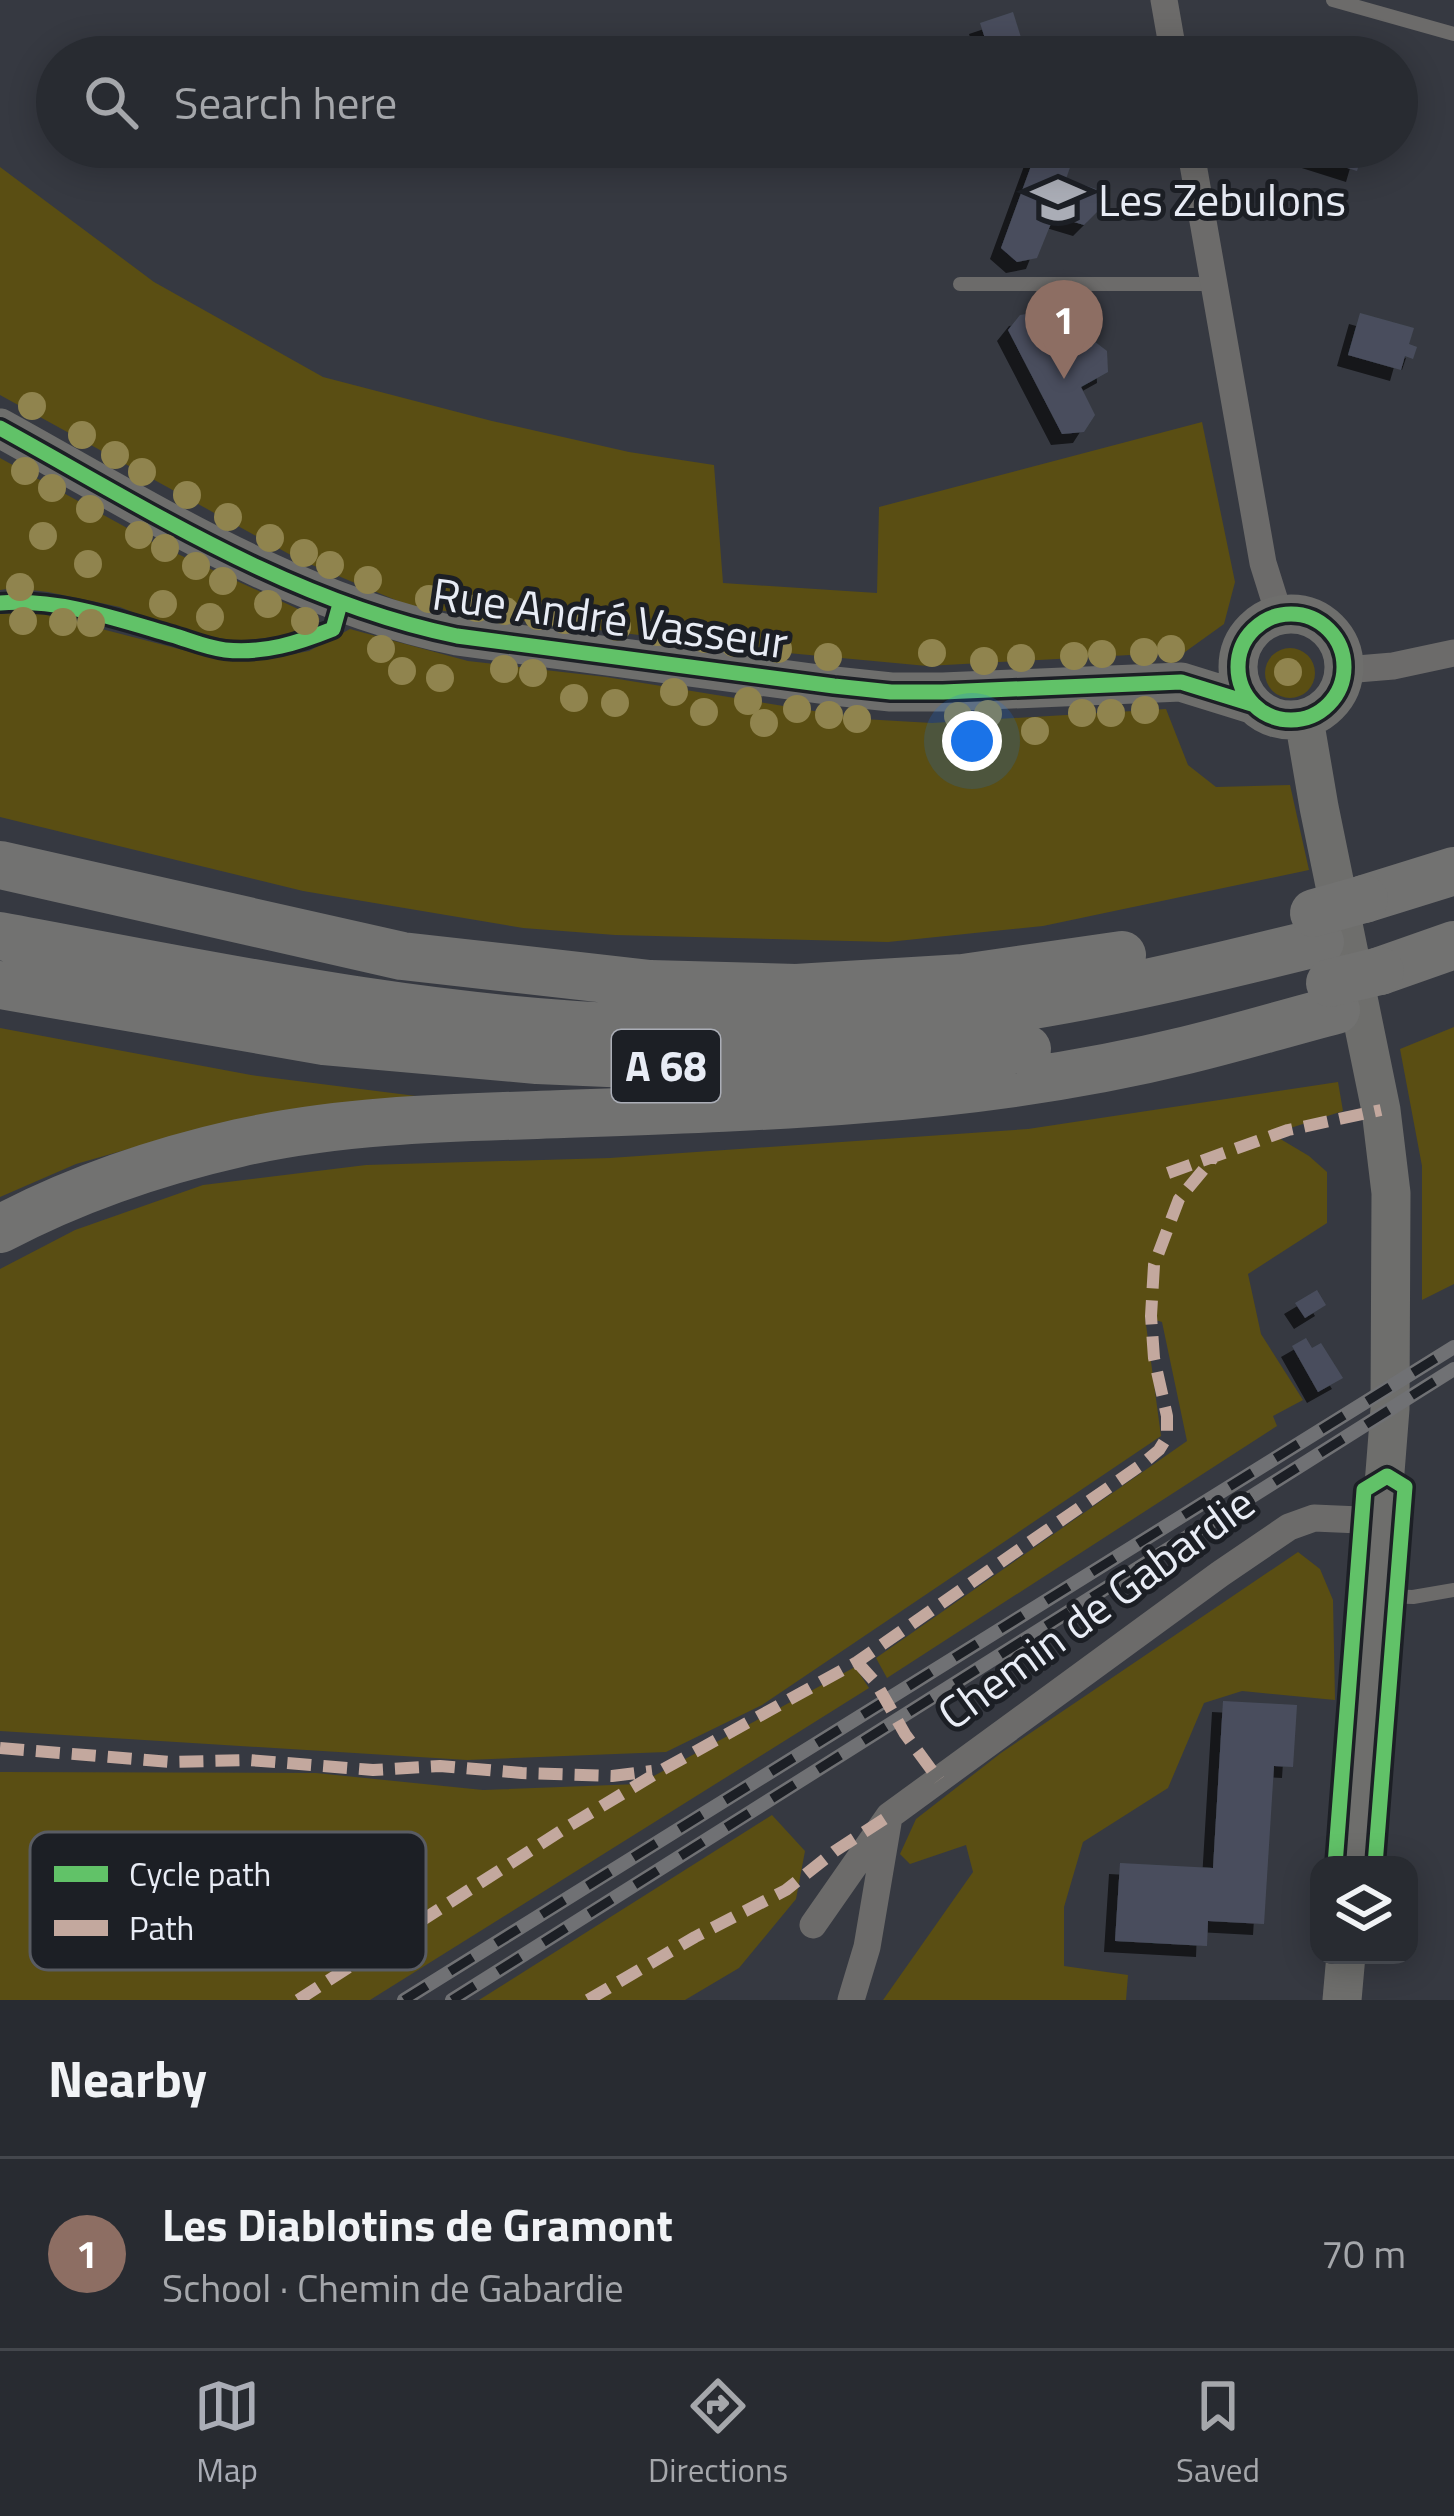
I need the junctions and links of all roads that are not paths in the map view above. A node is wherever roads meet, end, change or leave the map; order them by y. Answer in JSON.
{"nodes":[{"id":1,"x":1164,"y":0,"type":"edge"},
{"id":2,"x":1334,"y":0,"type":"edge"},
{"id":3,"x":1454,"y":34,"type":"edge"},
{"id":4,"x":1170,"y":36,"type":"edge"},
{"id":5,"x":1194,"y":168,"type":"edge"},
{"id":6,"x":960,"y":284,"type":"dead end"},
{"id":7,"x":1214,"y":284,"type":"junction"},
{"id":8,"x":0,"y":428,"type":"edge"},
{"id":9,"x":1279,"y":614,"type":"junction"},
{"id":10,"x":1241,"y":646,"type":"junction"},
{"id":11,"x":1454,"y":653,"type":"edge"},
{"id":12,"x":1345,"y":670,"type":"junction"},
{"id":13,"x":1181,"y":682,"type":"junction"},
{"id":14,"x":1252,"y":704,"type":"junction"},
{"id":15,"x":1304,"y":719,"type":"junction"},
{"id":16,"x":0,"y":865,"type":"edge"},
{"id":17,"x":1454,"y":872,"type":"edge"},
{"id":18,"x":1454,"y":902,"type":"edge"},
{"id":19,"x":0,"y":936,"type":"edge"},
{"id":20,"x":1454,"y":945,"type":"edge"},
{"id":21,"x":1375,"y":948,"type":"junction"},
{"id":22,"x":1325,"y":962,"type":"junction"},
{"id":23,"x":1454,"y":971,"type":"edge"},
{"id":24,"x":0,"y":985,"type":"edge"},
{"id":25,"x":0,"y":1229,"type":"edge"},
{"id":26,"x":1383,"y":1521,"type":"junction"},
{"id":27,"x":1454,"y":1590,"type":"edge"},
{"id":28,"x":1376,"y":1595,"type":"junction"},
{"id":29,"x":890,"y":1816,"type":"junction"},
{"id":30,"x":1355,"y":1856,"type":"edge"},
{"id":31,"x":813,"y":1924,"type":"dead end"},
{"id":32,"x":1345,"y":1964,"type":"edge"},
{"id":33,"x":851,"y":2000,"type":"edge"},
{"id":34,"x":1342,"y":2000,"type":"edge"}],
"edges":[{"from":1,"to":4,"type":"street"},
{"from":2,"to":3,"type":"lane"},
{"from":5,"to":7,"type":"street"},
{"from":6,"to":7,"type":"lane"},
{"from":7,"to":9,"type":"street"},
{"from":8,"to":13,"type":"street","name":"Rue André Vasseur"},
{"from":9,"to":10,"type":"street"},
{"from":9,"to":12,"type":"street"},
{"from":10,"to":13,"type":"street","name":"Rue André Vasseur"},
{"from":10,"to":14,"type":"street"},
{"from":11,"to":12,"type":"street"},
{"from":12,"to":15,"type":"street"},
{"from":13,"to":14,"type":"street","name":"Rue André Vasseur"},
{"from":14,"to":15,"type":"street"},
{"from":15,"to":26,"type":"street"},
{"from":16,"to":22,"type":"highway"},
{"from":17,"to":21,"type":"highway"},
{"from":18,"to":21,"type":"highway","number":"A 68"},
{"from":19,"to":22,"type":"highway","number":"A 68"},
{"from":20,"to":21,"type":"highway","number":"A 68"},
{"from":21,"to":22,"type":"highway","number":"A 68"},
{"from":21,"to":22,"type":"highway","number":"A 68"},
{"from":21,"to":23,"type":"highway","number":"A 68"},
{"from":22,"to":24,"type":"highway","number":"A 68"},
{"from":22,"to":25,"type":"highway"},
{"from":26,"to":28,"type":"street"},
{"from":26,"to":29,"type":"street","name":"Chemin de Gabardie"},
{"from":27,"to":28,"type":"lane"},
{"from":28,"to":30,"type":"street"},
{"from":29,"to":31,"type":"street","name":"Chemin de Gabardie"},
{"from":29,"to":33,"type":"street"},
{"from":32,"to":34,"type":"street"}]}
